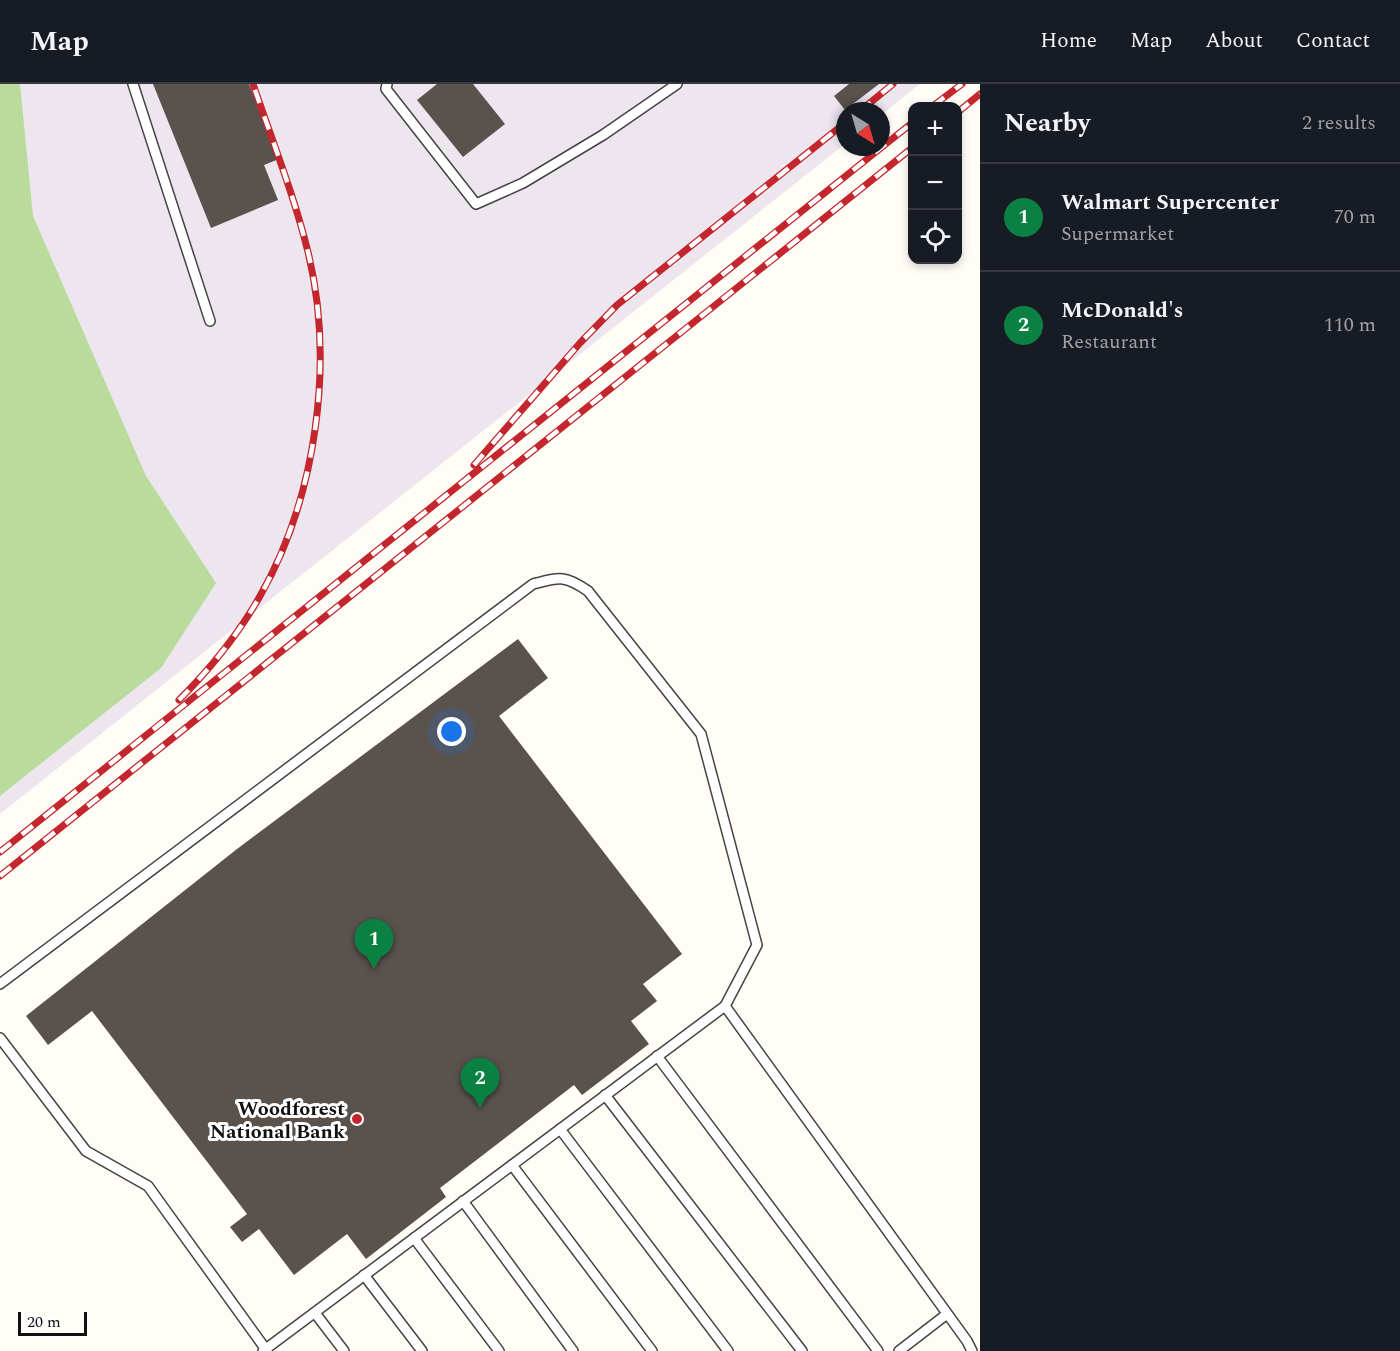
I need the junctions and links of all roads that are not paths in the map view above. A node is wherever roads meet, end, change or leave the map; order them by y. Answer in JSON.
{"nodes":[{"id":1,"x":133,"y":84,"type":"edge"},
{"id":2,"x":387,"y":84,"type":"edge"},
{"id":3,"x":677,"y":84,"type":"edge"},
{"id":4,"x":210,"y":321,"type":"dead end"},
{"id":5,"x":0,"y":984,"type":"edge"},
{"id":6,"x":725,"y":1006,"type":"junction"},
{"id":7,"x":0,"y":1038,"type":"edge"},
{"id":8,"x":657,"y":1056,"type":"junction"},
{"id":9,"x":605,"y":1095,"type":"junction"},
{"id":10,"x":560,"y":1129,"type":"junction"},
{"id":11,"x":512,"y":1165,"type":"junction"},
{"id":12,"x":463,"y":1201,"type":"junction"},
{"id":13,"x":414,"y":1238,"type":"junction"},
{"id":14,"x":364,"y":1275,"type":"junction"},
{"id":15,"x":315,"y":1312,"type":"junction"},
{"id":16,"x":947,"y":1314,"type":"junction"},
{"id":17,"x":967,"y":1341,"type":"junction"},
{"id":18,"x":266,"y":1350,"type":"edge"},
{"id":19,"x":344,"y":1351,"type":"edge"},
{"id":20,"x":422,"y":1351,"type":"edge"},
{"id":21,"x":500,"y":1351,"type":"edge"},
{"id":22,"x":573,"y":1351,"type":"edge"},
{"id":23,"x":652,"y":1351,"type":"edge"},
{"id":24,"x":728,"y":1351,"type":"edge"},
{"id":25,"x":802,"y":1351,"type":"edge"},
{"id":26,"x":878,"y":1351,"type":"edge"},
{"id":27,"x":899,"y":1351,"type":"edge"},
{"id":28,"x":972,"y":1351,"type":"edge"},
{"id":29,"x":980,"y":1351,"type":"edge"}],
"edges":[{"from":1,"to":4,"type":"lane"},
{"from":2,"to":3,"type":"lane"},
{"from":5,"to":6,"type":"lane"},
{"from":6,"to":8,"type":"lane"},
{"from":6,"to":16,"type":"lane"},
{"from":7,"to":18,"type":"lane"},
{"from":8,"to":9,"type":"lane"},
{"from":8,"to":26,"type":"lane"},
{"from":9,"to":10,"type":"lane"},
{"from":9,"to":25,"type":"lane"},
{"from":10,"to":11,"type":"lane"},
{"from":10,"to":24,"type":"lane"},
{"from":11,"to":12,"type":"lane"},
{"from":11,"to":23,"type":"lane"},
{"from":12,"to":13,"type":"lane"},
{"from":12,"to":22,"type":"lane"},
{"from":13,"to":14,"type":"lane"},
{"from":13,"to":21,"type":"lane"},
{"from":14,"to":15,"type":"lane"},
{"from":14,"to":20,"type":"lane"},
{"from":15,"to":18,"type":"lane"},
{"from":15,"to":19,"type":"lane"},
{"from":16,"to":17,"type":"lane"},
{"from":16,"to":27,"type":"lane"},
{"from":17,"to":28,"type":"lane"},
{"from":17,"to":29,"type":"lane"}]}
